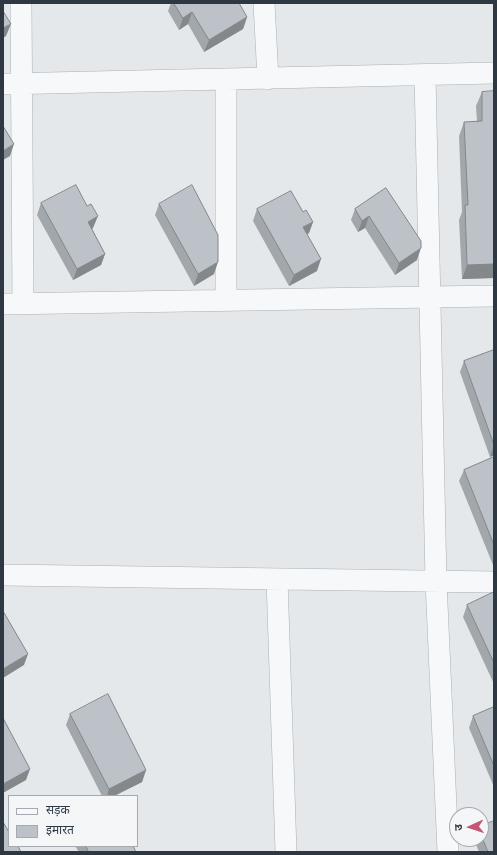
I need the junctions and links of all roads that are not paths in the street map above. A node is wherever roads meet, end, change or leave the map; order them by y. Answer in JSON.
{"nodes":[{"id":1,"x":21,"y":3,"type":"edge"},
{"id":2,"x":264,"y":3,"type":"edge"},
{"id":3,"x":494,"y":73,"type":"edge"},
{"id":4,"x":425,"y":76,"type":"junction"},
{"id":5,"x":268,"y":79,"type":"junction"},
{"id":6,"x":226,"y":80,"type":"junction"},
{"id":7,"x":12,"y":83,"type":"edge"},
{"id":8,"x":494,"y":296,"type":"edge"},
{"id":9,"x":430,"y":297,"type":"junction"},
{"id":10,"x":226,"y":300,"type":"junction"},
{"id":11,"x":13,"y":304,"type":"edge"},
{"id":12,"x":3,"y":575,"type":"edge"},
{"id":13,"x":277,"y":579,"type":"junction"},
{"id":14,"x":436,"y":581,"type":"junction"},
{"id":15,"x":494,"y":582,"type":"edge"},
{"id":16,"x":286,"y":852,"type":"edge"},
{"id":17,"x":448,"y":852,"type":"edge"}],
"edges":[{"from":1,"to":7,"type":"street"},
{"from":2,"to":5,"type":"street"},
{"from":3,"to":4,"type":"street"},
{"from":4,"to":5,"type":"street"},
{"from":4,"to":9,"type":"street"},
{"from":5,"to":6,"type":"street"},
{"from":6,"to":7,"type":"street"},
{"from":6,"to":10,"type":"street"},
{"from":7,"to":11,"type":"street"},
{"from":8,"to":9,"type":"street"},
{"from":9,"to":10,"type":"street"},
{"from":9,"to":14,"type":"street"},
{"from":10,"to":11,"type":"street"},
{"from":12,"to":13,"type":"street"},
{"from":13,"to":14,"type":"street"},
{"from":13,"to":16,"type":"street"},
{"from":14,"to":15,"type":"street"},
{"from":14,"to":17,"type":"street"}]}
